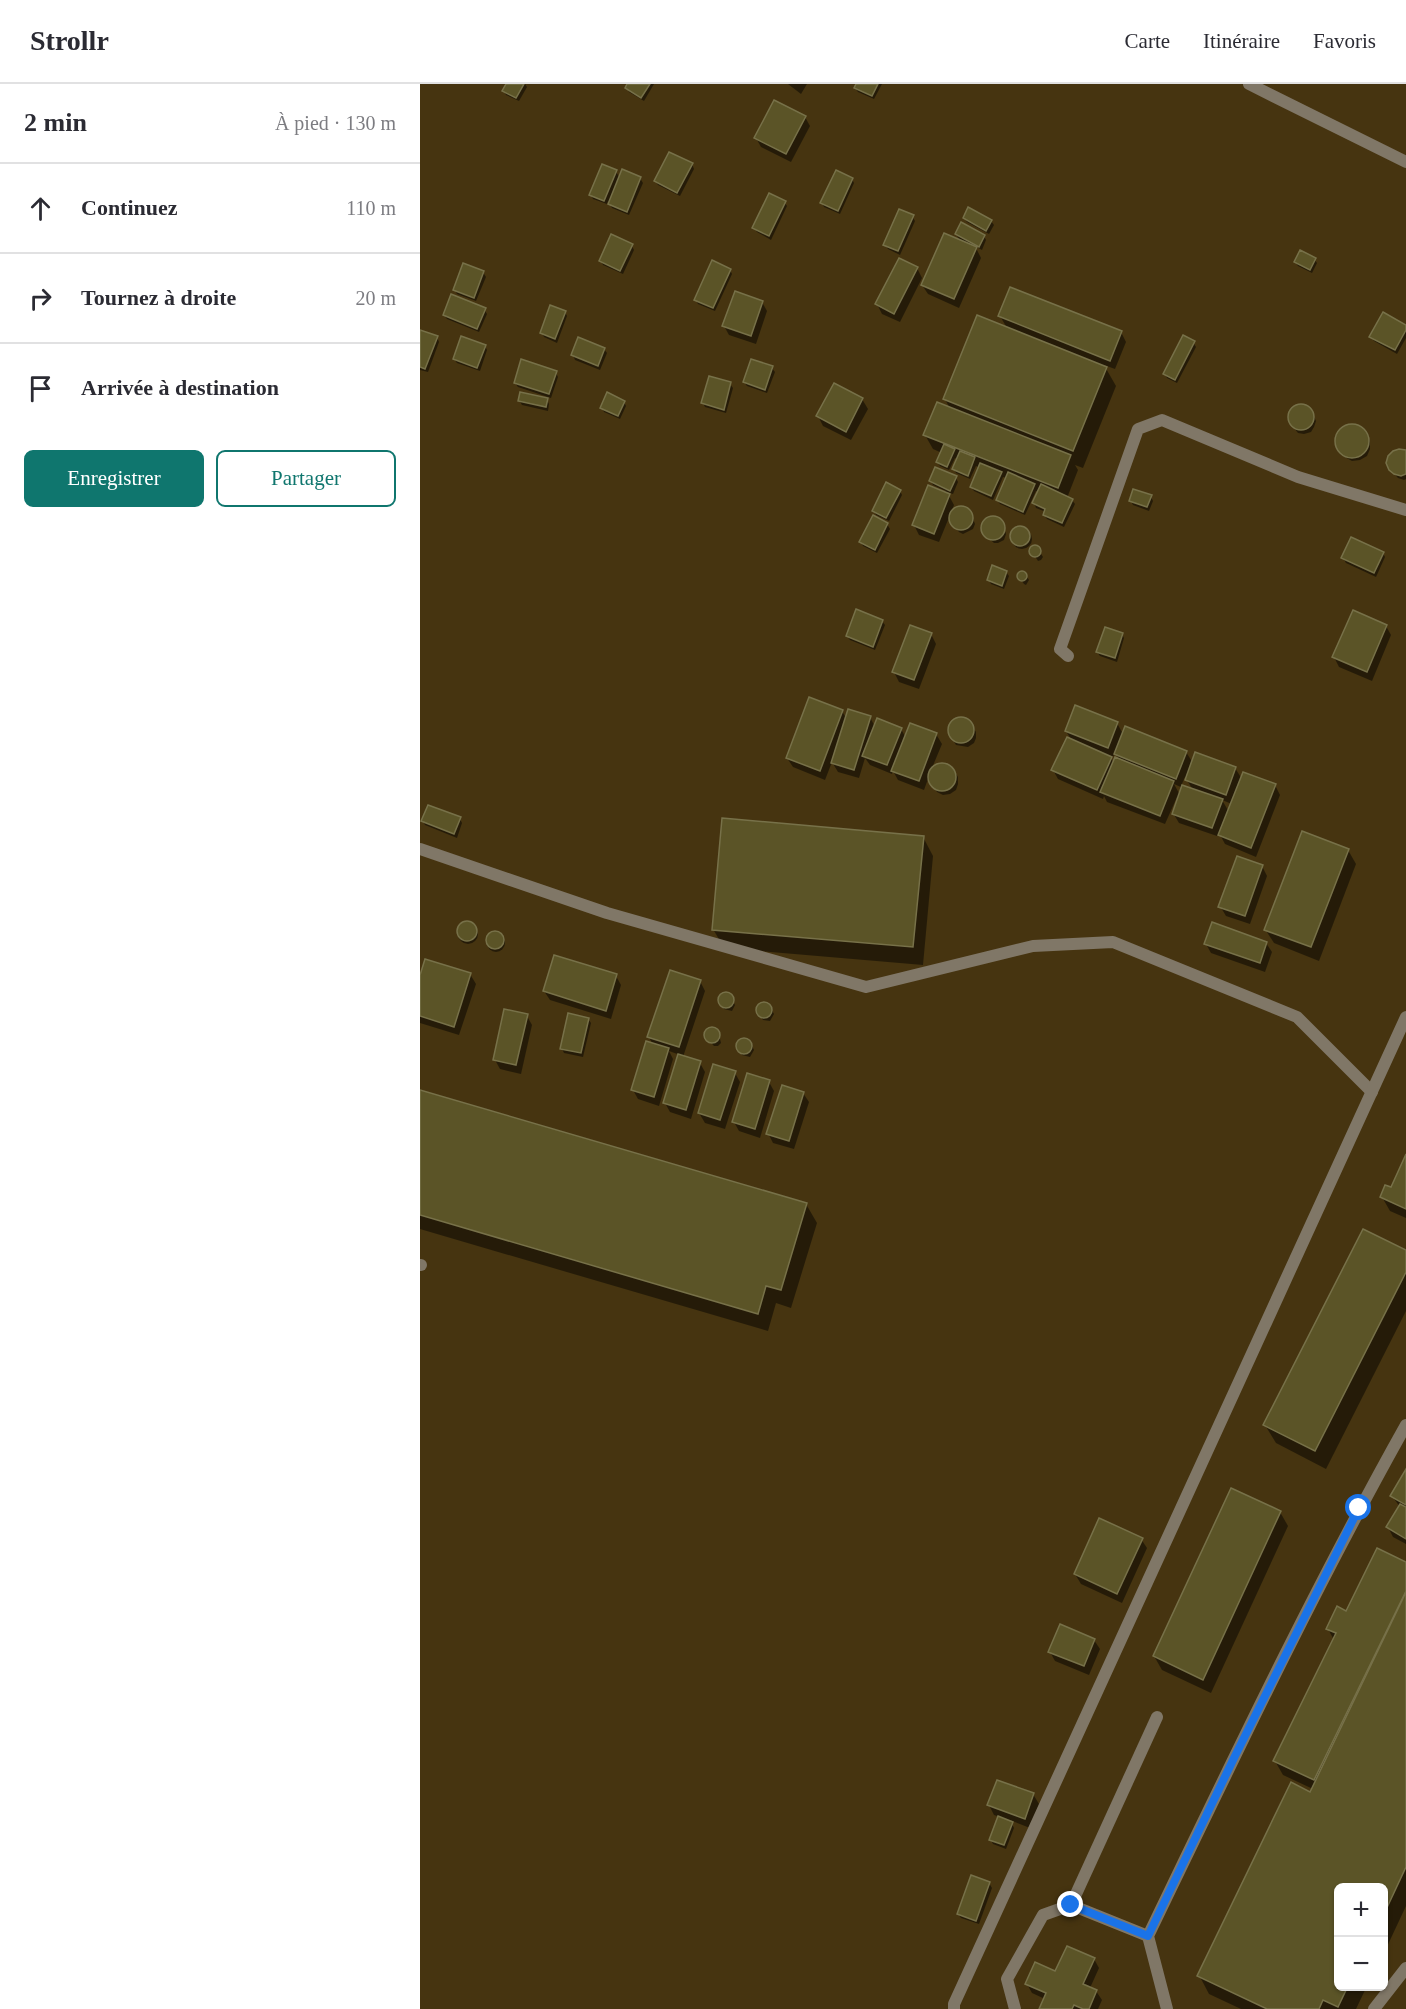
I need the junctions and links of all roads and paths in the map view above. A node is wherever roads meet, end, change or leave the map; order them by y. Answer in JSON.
{"nodes":[{"id":1,"x":1249,"y":84,"type":"edge"},
{"id":2,"x":1406,"y":162,"type":"edge"},
{"id":3,"x":1406,"y":510,"type":"edge"},
{"id":4,"x":1068,"y":656,"type":"dead end"},
{"id":5,"x":420,"y":849,"type":"edge"},
{"id":6,"x":1406,"y":1017,"type":"edge"},
{"id":7,"x":1372,"y":1092,"type":"junction"},
{"id":8,"x":1406,"y":1425,"type":"edge"},
{"id":9,"x":1156,"y":1717,"type":"dead end"},
{"id":10,"x":1071,"y":1905,"type":"junction"},
{"id":11,"x":1148,"y":1936,"type":"junction"},
{"id":12,"x":1406,"y":1968,"type":"edge"},
{"id":13,"x":954,"y":2009,"type":"edge"},
{"id":14,"x":1015,"y":2009,"type":"edge"},
{"id":15,"x":1167,"y":2009,"type":"edge"},
{"id":16,"x":1374,"y":2009,"type":"edge"}],
"edges":[{"from":1,"to":2,"type":"street"},
{"from":3,"to":4,"type":"street"},
{"from":5,"to":7,"type":"street"},
{"from":6,"to":7,"type":"street"},
{"from":7,"to":13,"type":"street"},
{"from":8,"to":11,"type":"street"},
{"from":9,"to":10,"type":"street"},
{"from":10,"to":11,"type":"street"},
{"from":10,"to":14,"type":"street"},
{"from":11,"to":15,"type":"street"},
{"from":12,"to":16,"type":"street"}]}
